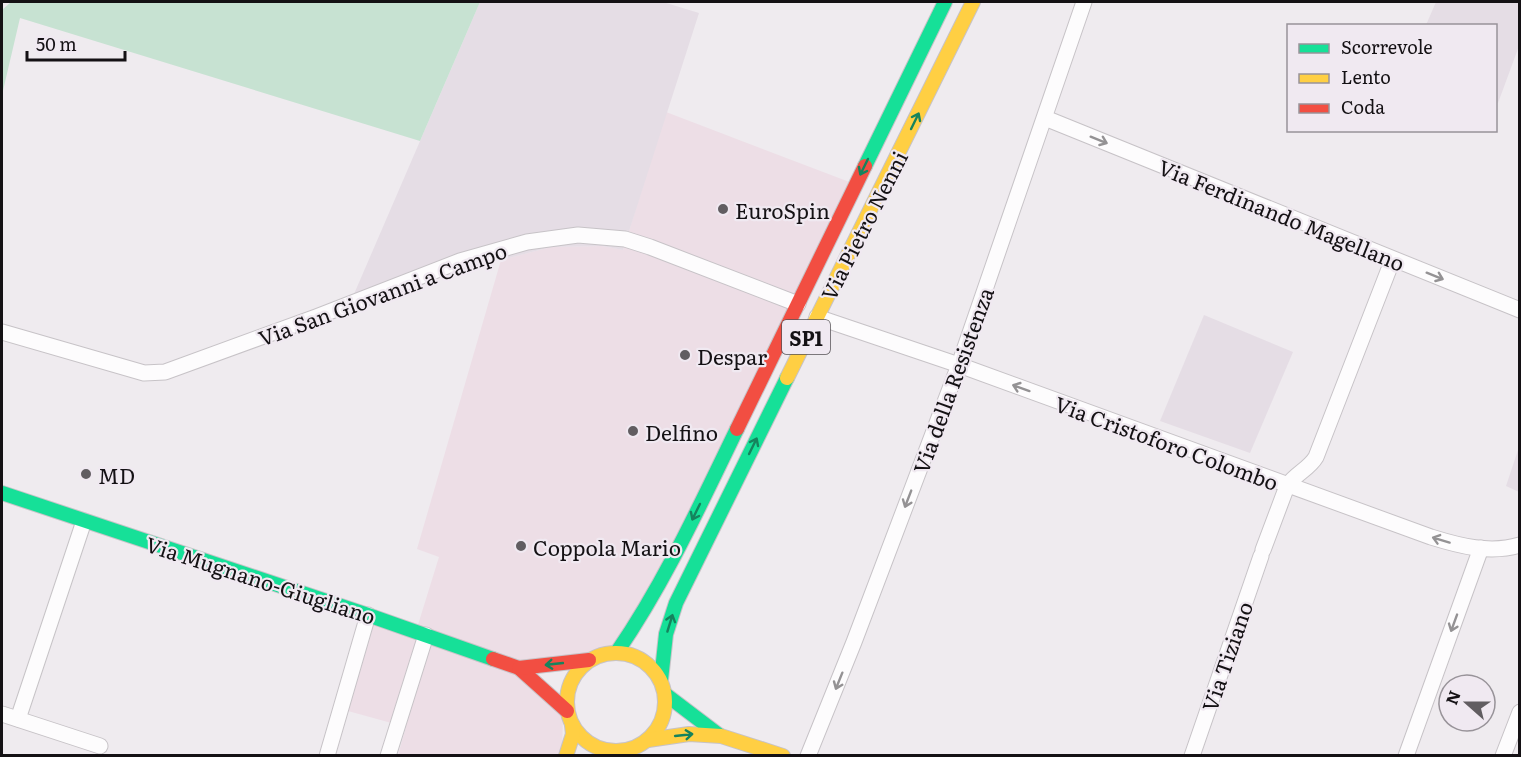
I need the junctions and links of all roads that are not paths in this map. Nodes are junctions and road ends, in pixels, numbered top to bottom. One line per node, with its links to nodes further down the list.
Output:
1 (945, 2): 6 (main road, Via Pietro Nenni / SP1, one-way to 6)
2 (973, 2): 8 (main road, Via Pietro Nenni / SP1, one-way to 2)
3 (1084, 2): 4 (street, Via della Resistenza)
4 (1045, 118): 7 (street, Via Ferdinando Magellano, one-way to 7); 10 (street, Via della Resistenza)
5 (1389, 269): 11 (street)
6 (798, 304): 9 (street, Via San Giovanni a Campo); 18 (main road, Via Pietro Nenni / SP1, one-way to 18)
7 (1520, 310)
8 (817, 317): 10 (street, Via Cristoforo Colombo); 21 (main road, Via Pietro Nenni / SP1, one-way to 8)
9 (2, 332)
10 (959, 365): 11 (street, Via Cristoforo Colombo, one-way to 10); 35 (street, Via della Resistenza, one-way to 35)
11 (1287, 486): 15 (street, Via Cristoforo Colombo, one-way to 11); 36 (street, Via Tiziano)
12 (2, 493): 13 (main road, Via Mugnano-Giugliano)
13 (84, 521): 16 (main road, Via Mugnano-Giugliano); 25 (street)
14 (1520, 545): 15 (street, Via Cristoforo Colombo)
15 (1481, 548): 37 (street, one-way to 37)
16 (368, 615): 17 (main road, Via Mugnano-Giugliano); 31 (street)
17 (426, 635): 20 (main road, Via Mugnano-Giugliano); 32 (street)
18 (617, 652): 19 (main road); 21 (main road)
19 (589, 660): 20 (main road, Via Mugnano-Giugliano, one-way to 20); 22 (main road)
20 (519, 668): 22 (main road, Via Mugnano-Giugliano)
21 (663, 687): 27 (main road); 28 (main road)
22 (567, 711): 26 (main road)
23 (1520, 712): 38 (street)
24 (2, 714): 25 (street)
25 (18, 719): 29 (street)
26 (572, 725): 30 (main road); 33 (main road)
27 (721, 736): 28 (main road, one-way to 27); 34 (main road)
28 (648, 740): 30 (main road)
29 (100, 746)
30 (616, 754)
31 (327, 756)
32 (388, 756)
33 (566, 756)
34 (783, 756)
35 (808, 756)
36 (1192, 756)
37 (1406, 756)
38 (1503, 756)

